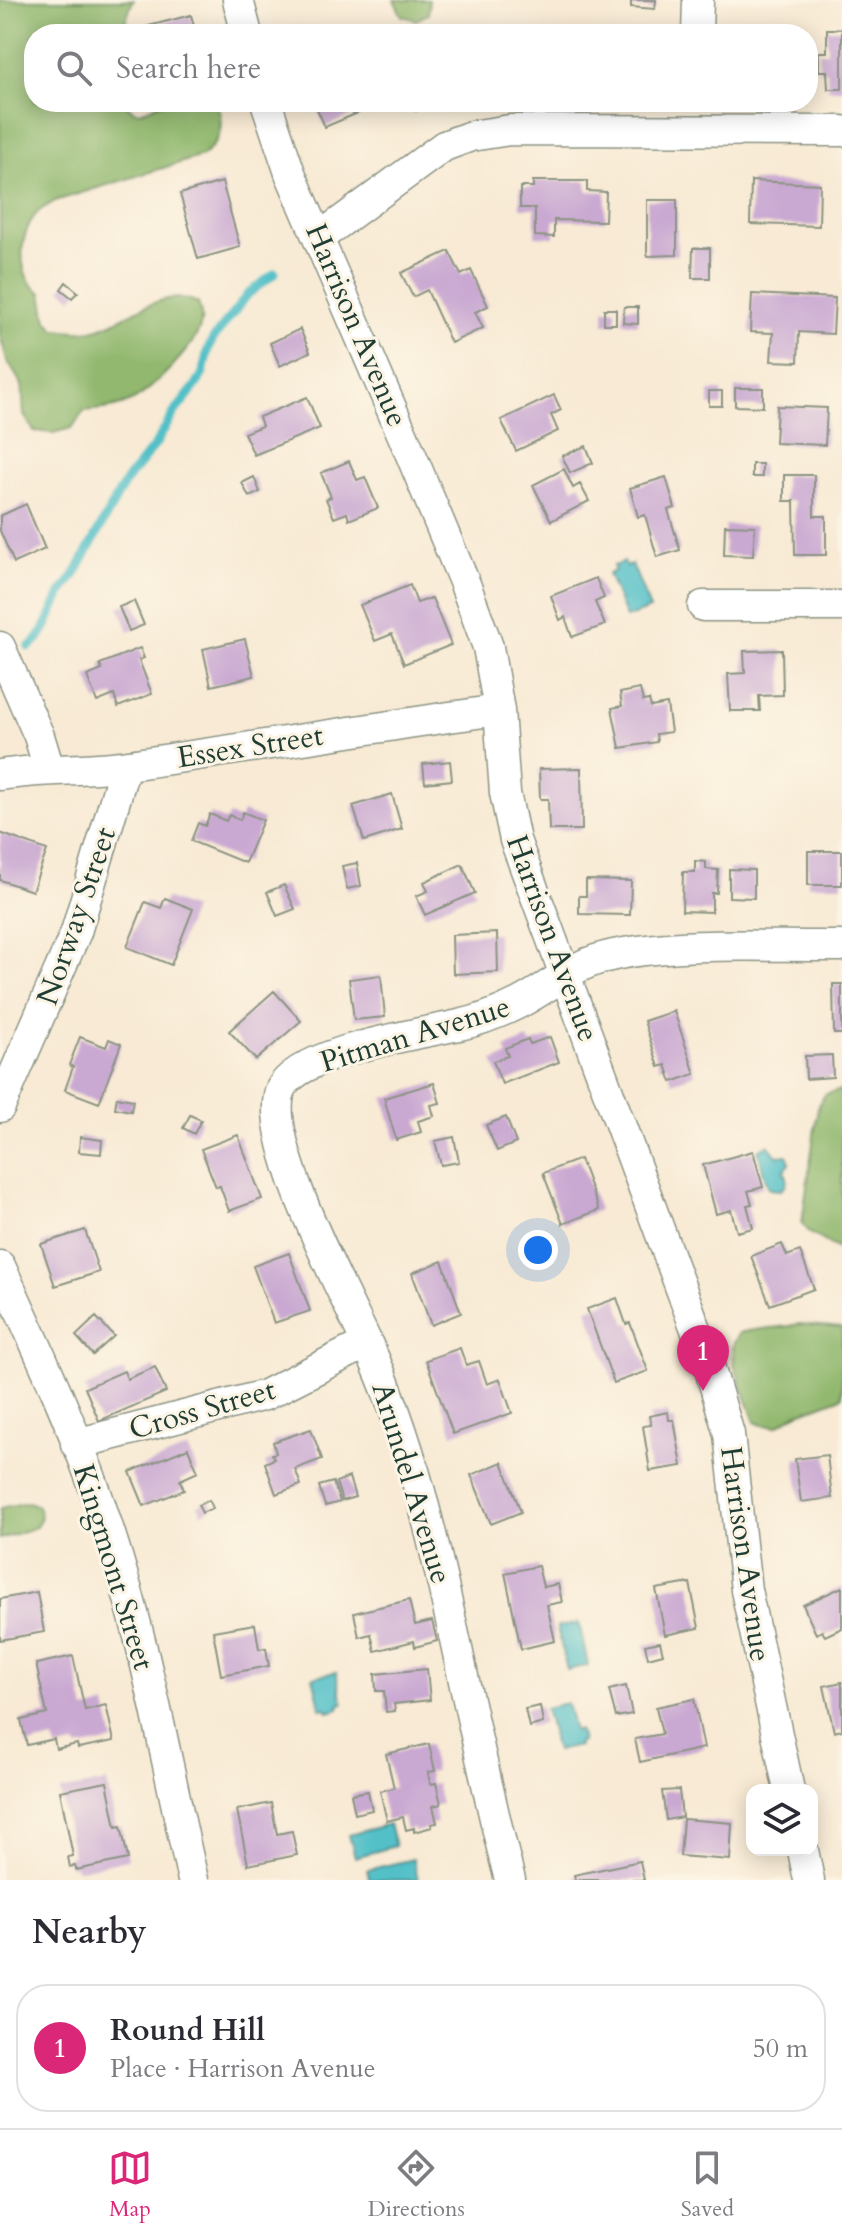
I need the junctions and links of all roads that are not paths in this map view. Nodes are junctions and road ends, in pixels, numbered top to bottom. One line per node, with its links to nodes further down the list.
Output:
1 (238, 0): 3 (street)
2 (698, 0): 4 (street)
3 (244, 24)
4 (697, 24)
5 (269, 112): 8 (street, Harrison Avenue)
6 (694, 116): 7 (street); 8 (street)
7 (842, 131)
8 (320, 237): 12 (street, Harrison Avenue)
9 (703, 606): 10 (street)
10 (842, 606)
11 (0, 647): 14 (street)
12 (499, 710): 13 (street, Essex Street); 17 (street, Harrison Avenue)
13 (125, 766): 14 (street, Essex Street); 19 (street, Norway Street)
14 (49, 769): 15 (street, Essex Street)
15 (0, 775)
16 (842, 946): 17 (street, Pitman Avenue)
17 (566, 972): 18 (street, Pitman Avenue); 23 (street, Harrison Avenue)
18 (279, 1098): 21 (street, Arundel Avenue)
19 (0, 1107)
20 (0, 1266): 22 (street, Kingmont Street)
21 (367, 1343): 22 (street, Cross Street); 26 (street, Arundel Avenue)
22 (76, 1444): 25 (street, Kingmont Street)
23 (788, 1784)
24 (804, 1856): 27 (street)
25 (193, 1880)
26 (510, 1880)
27 (809, 1880)

